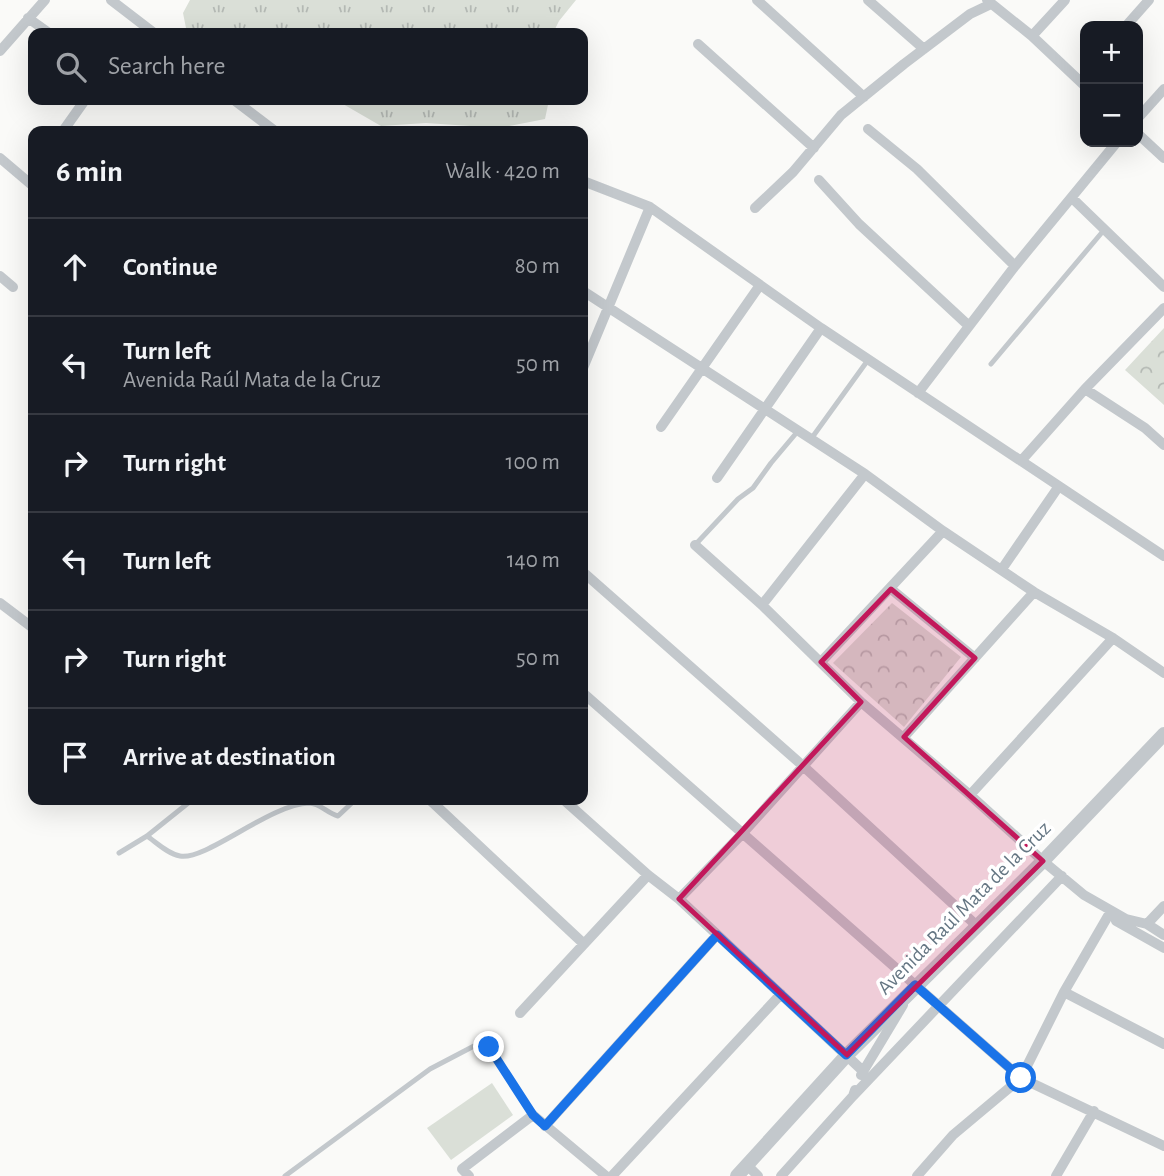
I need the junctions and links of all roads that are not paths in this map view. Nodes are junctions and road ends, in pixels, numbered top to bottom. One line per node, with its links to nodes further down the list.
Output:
1 (45, 0): 8 (street)
2 (111, 0): 11 (street)
3 (757, 0): 21 (street)
4 (868, 0): 15 (street)
5 (1065, 0): 12 (street)
6 (1149, 0): 9 (street)
7 (989, 2): 12 (street); 15 (street)
8 (28, 18): 10 (street); 13 (street)
9 (1130, 21)
10 (42, 28)
11 (147, 28)
12 (1032, 36): 18 (street)
13 (4, 37): 16 (street)
14 (698, 44): 30 (street)
15 (924, 50): 21 (street)
16 (0, 51)
17 (1080, 74): 18 (street)
18 (1076, 78): 19 (street)
19 (1083, 84)
20 (1164, 89): 24 (street)
21 (863, 97): 30 (street)
22 (81, 105): 25 (street)
23 (241, 105): 26 (street)
24 (1143, 112)
25 (67, 126)
26 (268, 126)
27 (868, 129): 40 (street)
28 (1143, 139): 32 (street)
29 (1113, 147): 36 (street)
30 (814, 148): 38 (street)
31 (0, 158): 33 (street)
32 (1164, 158)
33 (28, 179)
34 (818, 180): 48 (street)
35 (588, 183): 37 (street)
36 (1072, 198): 39 (street); 40 (street)
37 (650, 207): 42 (street); 46 (street)
38 (755, 208)
39 (1104, 230): 44 (street); 52 (lane)
40 (1015, 266): 48 (street)
41 (0, 276): 43 (street)
42 (760, 285): 49 (street); 53 (street)
43 (13, 287)
44 (1164, 287)
45 (588, 294): 46 (street)
46 (609, 308): 50 (street); 53 (street)
47 (1164, 309): 54 (street)
48 (969, 326): 55 (street)
49 (821, 328): 51 (street); 56 (street)
50 (588, 356)
51 (868, 360): 55 (street); 59 (lane)
52 (991, 364)
53 (702, 368): 56 (street); 57 (street)
54 (1085, 389): 60 (street); 61 (street)
55 (918, 393): 61 (street)
56 (766, 410): 58 (street); 63 (street)
57 (661, 427)
58 (798, 431): 59 (street); 66 (lane)
59 (811, 439): 62 (street)
60 (1164, 445)
61 (1021, 461): 64 (street)
62 (865, 474): 65 (street); 73 (street)
63 (717, 478)
64 (1059, 486): 67 (street); 68 (street)
65 (943, 531): 68 (street); 70 (street)
66 (695, 545): 73 (street)
67 (1164, 556)
68 (1002, 569): 71 (street)
69 (588, 576): 83 (street)
70 (891, 589): 76 (street); 77 (street)
71 (1034, 592): 75 (street); 76 (street)
72 (0, 603): 74 (street)
73 (762, 605): 77 (street)
74 (28, 624)
75 (1113, 638): 78 (street); 84 (street)
76 (975, 657): 82 (street)
77 (821, 662): 80 (street)
78 (1164, 673)
79 (588, 697): 91 (street)
80 (861, 702): 82 (street); 83 (street)
81 (1164, 734): 94 (street, Avenida Raúl Mata de la Cruz)
82 (904, 737): 84 (street)
83 (802, 765): 91 (street); 102 (street)
84 (970, 795): 94 (street)
85 (186, 805): 92 (lane)
86 (302, 805): 92 (lane)
87 (316, 805): 88 (lane)
88 (350, 805)
89 (435, 805): 105 (street)
90 (570, 805): 95 (street)
91 (742, 834): 98 (street); 107 (street)
92 (147, 836): 93 (lane)
93 (119, 853)
94 (1043, 861): 96 (street); 102 (street, Avenida Raúl Mata de la Cruz)
95 (648, 874): 98 (street); 105 (street)
96 (1062, 876): 97 (street); 110 (street)
97 (1084, 895): 100 (street); 101 (street)
98 (679, 899): 104 (street)
99 (1164, 906): 101 (street)
100 (1108, 916): 106 (street); 108 (street)
101 (1147, 924): 103 (street)
102 (976, 925): 107 (street, Avenida Raúl Mata de la Cruz)
103 (1164, 934)
104 (717, 935): 109 (street); 119 (street)
105 (583, 944): 111 (street)
106 (1164, 947)
107 (915, 985): 110 (street); 113 (street, Avenida Raúl Mata de la Cruz); 114 (street)
108 (1064, 992): 112 (street); 115 (street)
109 (781, 994): 113 (street); 125 (street)
110 (939, 1006): 115 (street); 116 (street)
111 (520, 1013)
112 (1164, 1044)
113 (846, 1055): 114 (street); 121 (street, Avenida Raúl Mata de la Cruz)
114 (863, 1071): 116 (street)
115 (1021, 1078): 117 (street); 127 (street)
116 (853, 1096): 126 (street)
117 (1094, 1111): 120 (street); 128 (street)
118 (533, 1115): 119 (street); 122 (lane); 123 (street)
119 (545, 1126): 124 (street)
120 (1164, 1146)
121 (747, 1172)
122 (285, 1176)
123 (469, 1176)
124 (606, 1176)
125 (612, 1176)
126 (781, 1176)
127 (917, 1176)
128 (1056, 1176)

